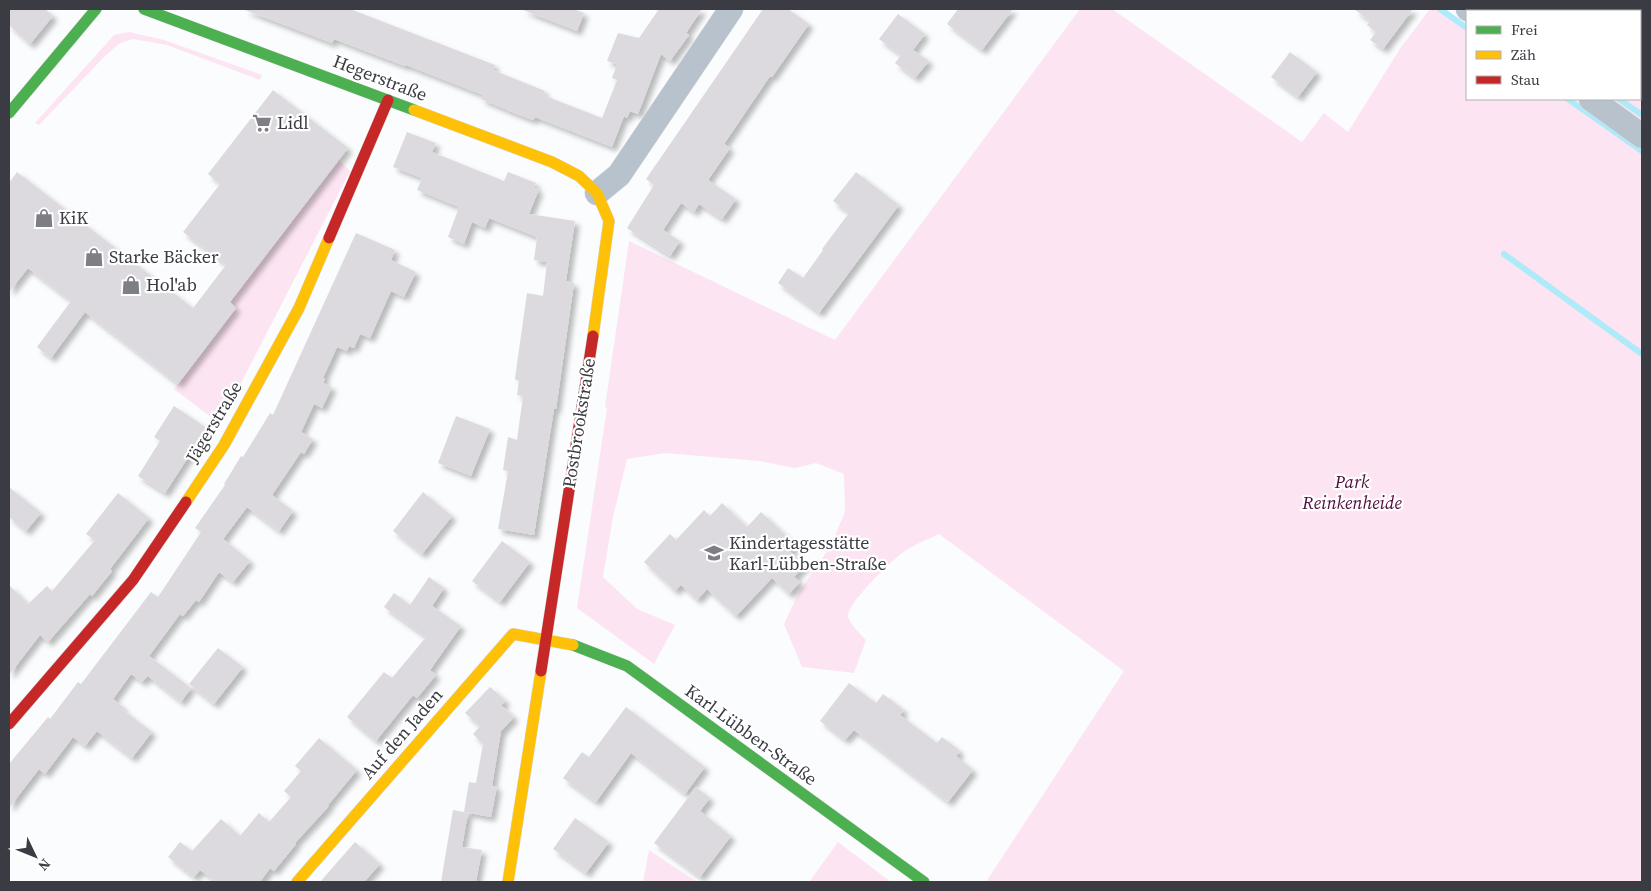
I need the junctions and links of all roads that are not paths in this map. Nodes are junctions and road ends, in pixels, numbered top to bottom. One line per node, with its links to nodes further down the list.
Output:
1 (96, 9): 6 (street)
2 (144, 9): 4 (street, Hegerstraße)
3 (731, 9): 8 (street)
4 (388, 100): 8 (street, Hegerstraße); 10 (street, Jägerstraße)
5 (1592, 100): 7 (street)
6 (9, 113)
7 (1642, 136)
8 (596, 193): 9 (street, Postbrookstraße)
9 (546, 639): 11 (street, Auf den Jaden); 12 (street, Postbrookstraße); 13 (street, Karl-Lübben-Straße)
10 (9, 724)
11 (297, 882)
12 (508, 882)
13 (924, 882)

